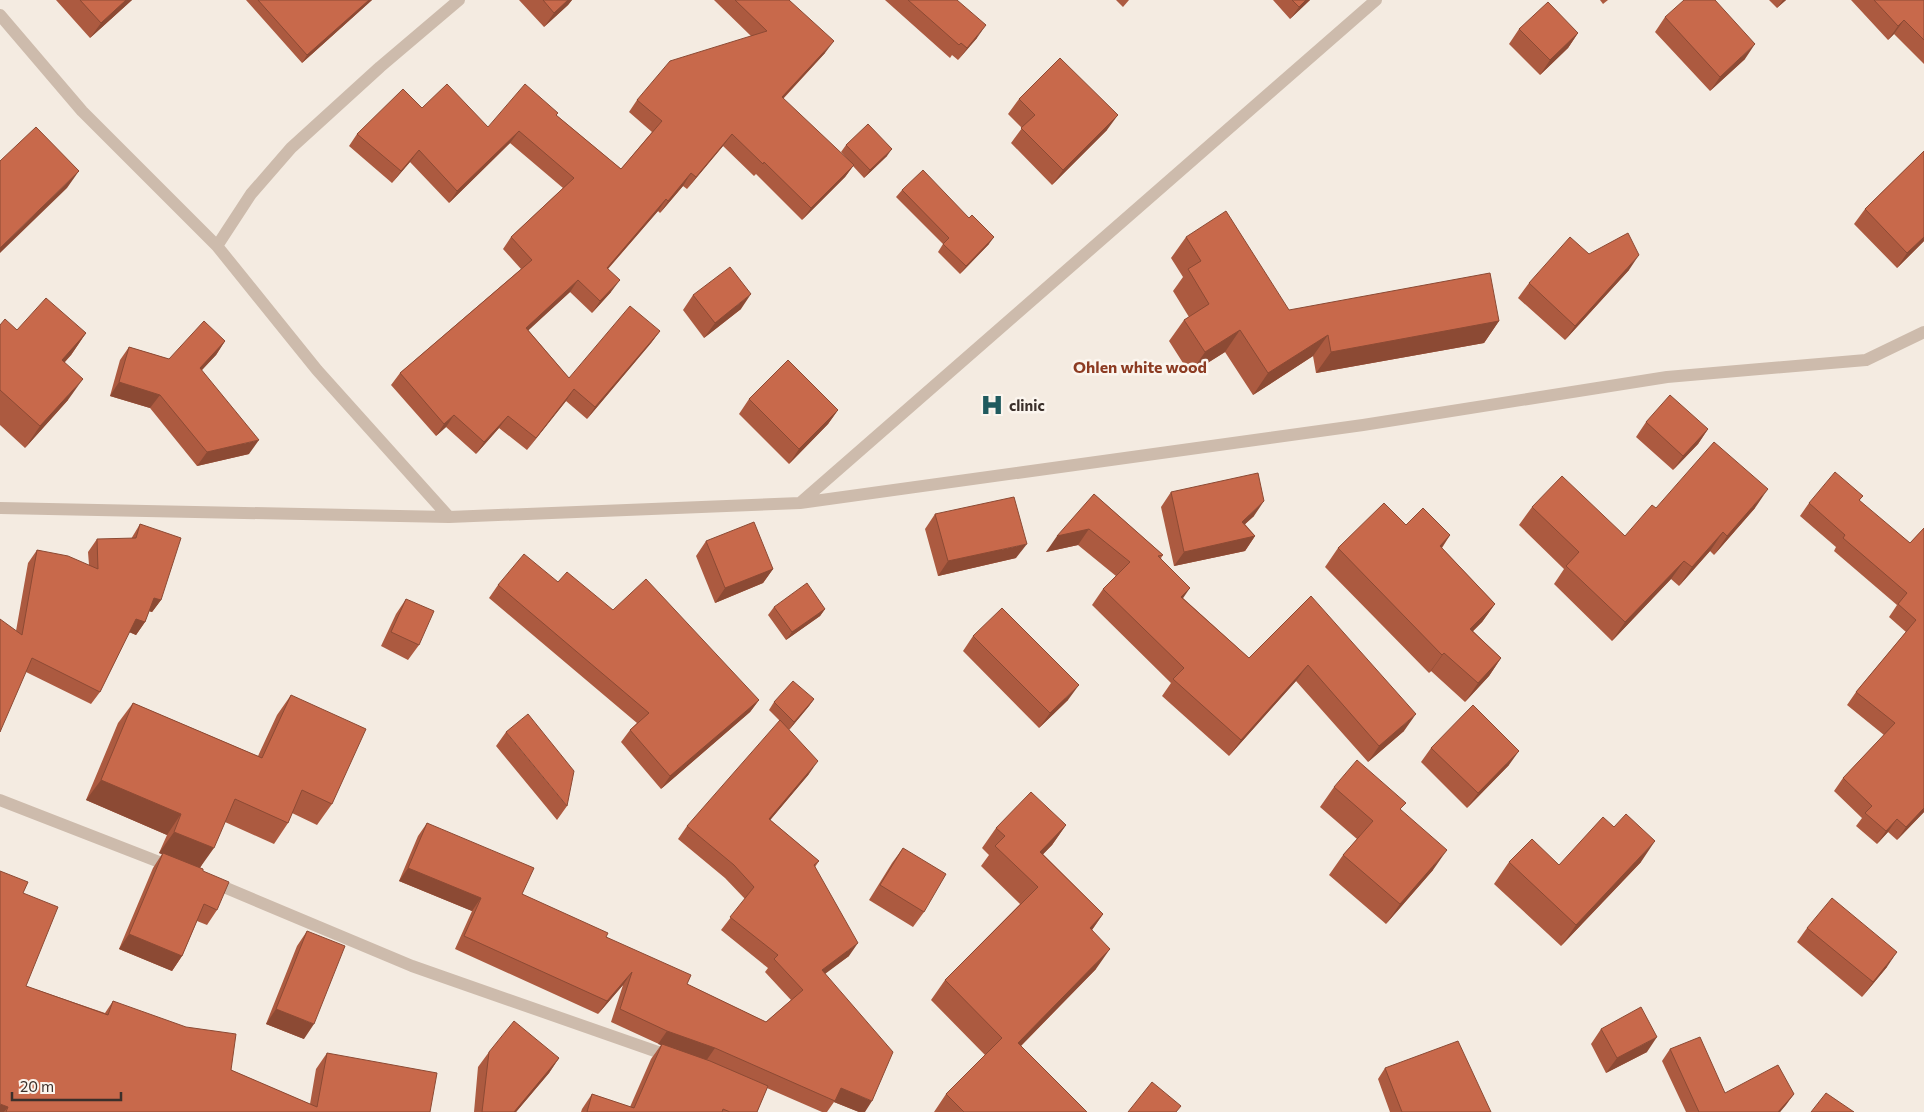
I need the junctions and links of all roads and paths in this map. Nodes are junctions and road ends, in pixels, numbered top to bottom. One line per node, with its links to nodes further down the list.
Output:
1 (459, 0): 4 (street)
2 (1376, 0): 6 (street)
3 (0, 15): 4 (street)
4 (217, 246): 8 (street)
5 (1924, 332): 6 (street)
6 (800, 503): 8 (street)
7 (0, 508): 8 (street)
8 (449, 517)
9 (0, 800): 10 (street)
10 (183, 871)
11 (201, 878): 12 (street)
12 (686, 1062)

